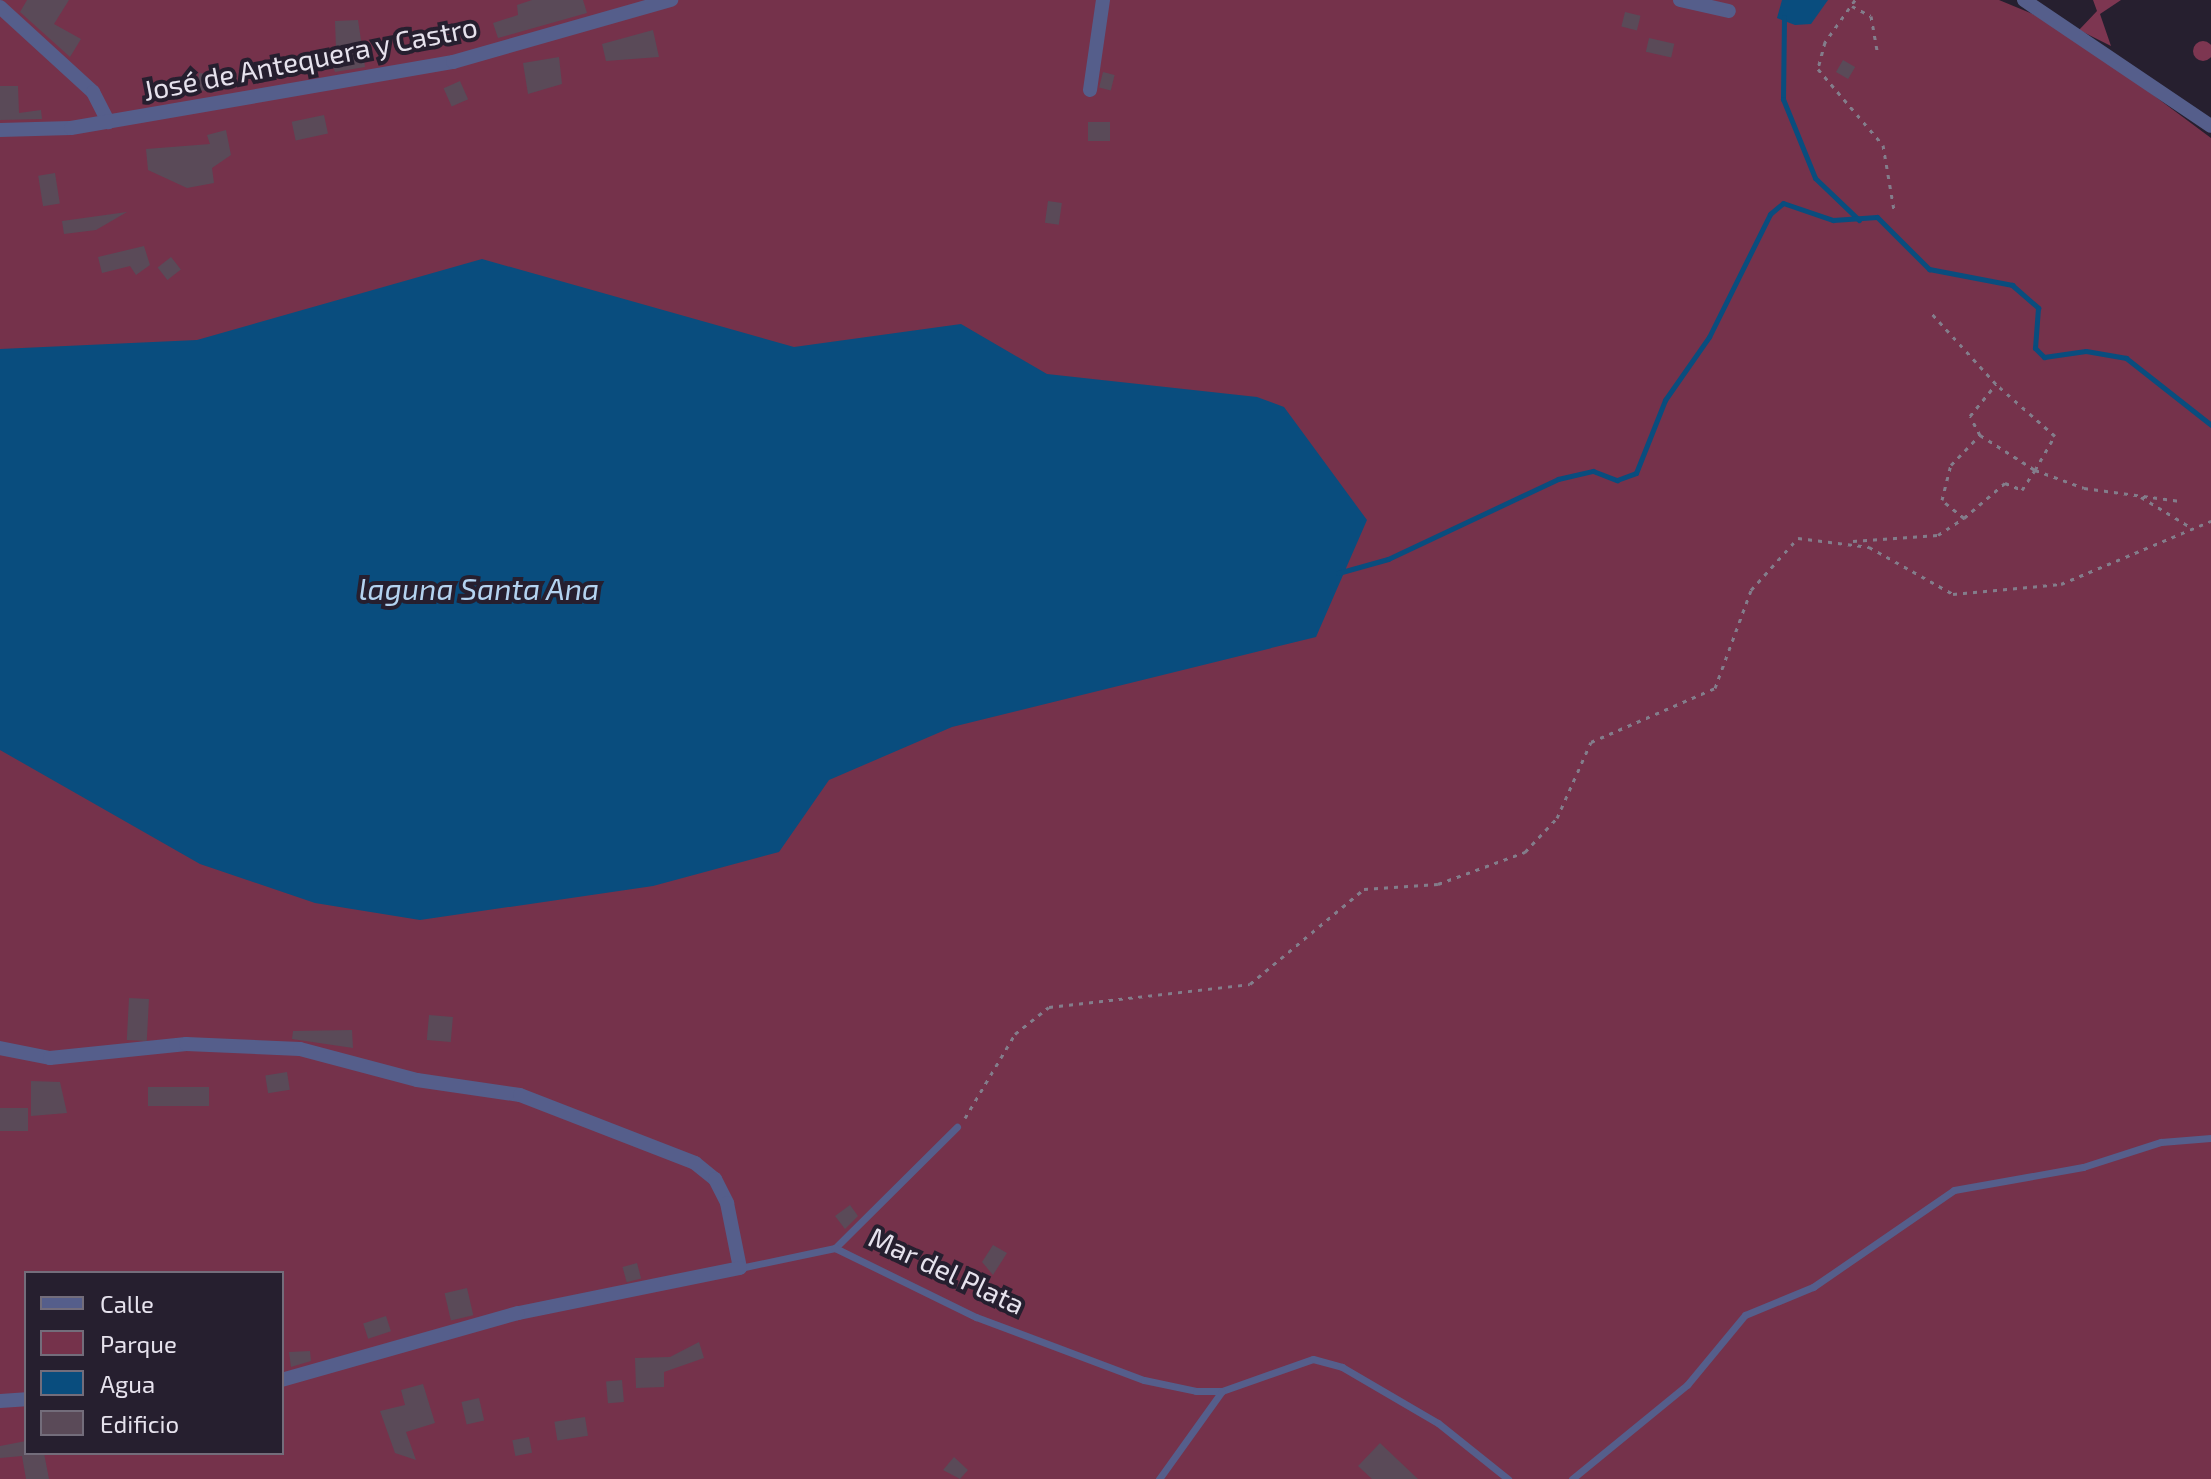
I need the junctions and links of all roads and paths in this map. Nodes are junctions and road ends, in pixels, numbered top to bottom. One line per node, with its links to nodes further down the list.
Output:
1 (671, 0): 11 (street, José de Antequera y Castro)
2 (1103, 0): 10 (street)
3 (1680, 0): 8 (street)
4 (1855, 0): 6 (path)
5 (2024, 0): 12 (street)
6 (1852, 6): 9 (path); 14 (path)
7 (0, 7): 11 (street)
8 (1729, 11)
9 (1877, 51)
10 (1090, 90)
11 (108, 122): 13 (street, José de Antequera y Castro)
12 (2211, 126)
13 (0, 130)
14 (1894, 210)
15 (1932, 314): 16 (path)
16 (1996, 384): 17 (path); 18 (path)
17 (1980, 435): 18 (path); 21 (path)
18 (2035, 470): 19 (path); 21 (path)
19 (2138, 495): 20 (path); 23 (path)
20 (2180, 501)
21 (1964, 518): 24 (path)
22 (2211, 521): 23 (path)
23 (2192, 528): 24 (path)
24 (1849, 541): 26 (path)
25 (0, 1048): 29 (street)
26 (957, 1127): 28 (lane)
27 (2211, 1138): 36 (lane)
28 (835, 1248): 29 (lane, Mar del Plata); 31 (lane, Mar del Plata)
29 (740, 1268): 30 (street, Mar del Plata)
30 (284, 1379)
31 (1222, 1391): 34 (lane); 35 (lane)
32 (24, 1399): 33 (street)
33 (0, 1401)
34 (1159, 1479)
35 (1508, 1479)
36 (1572, 1479)

